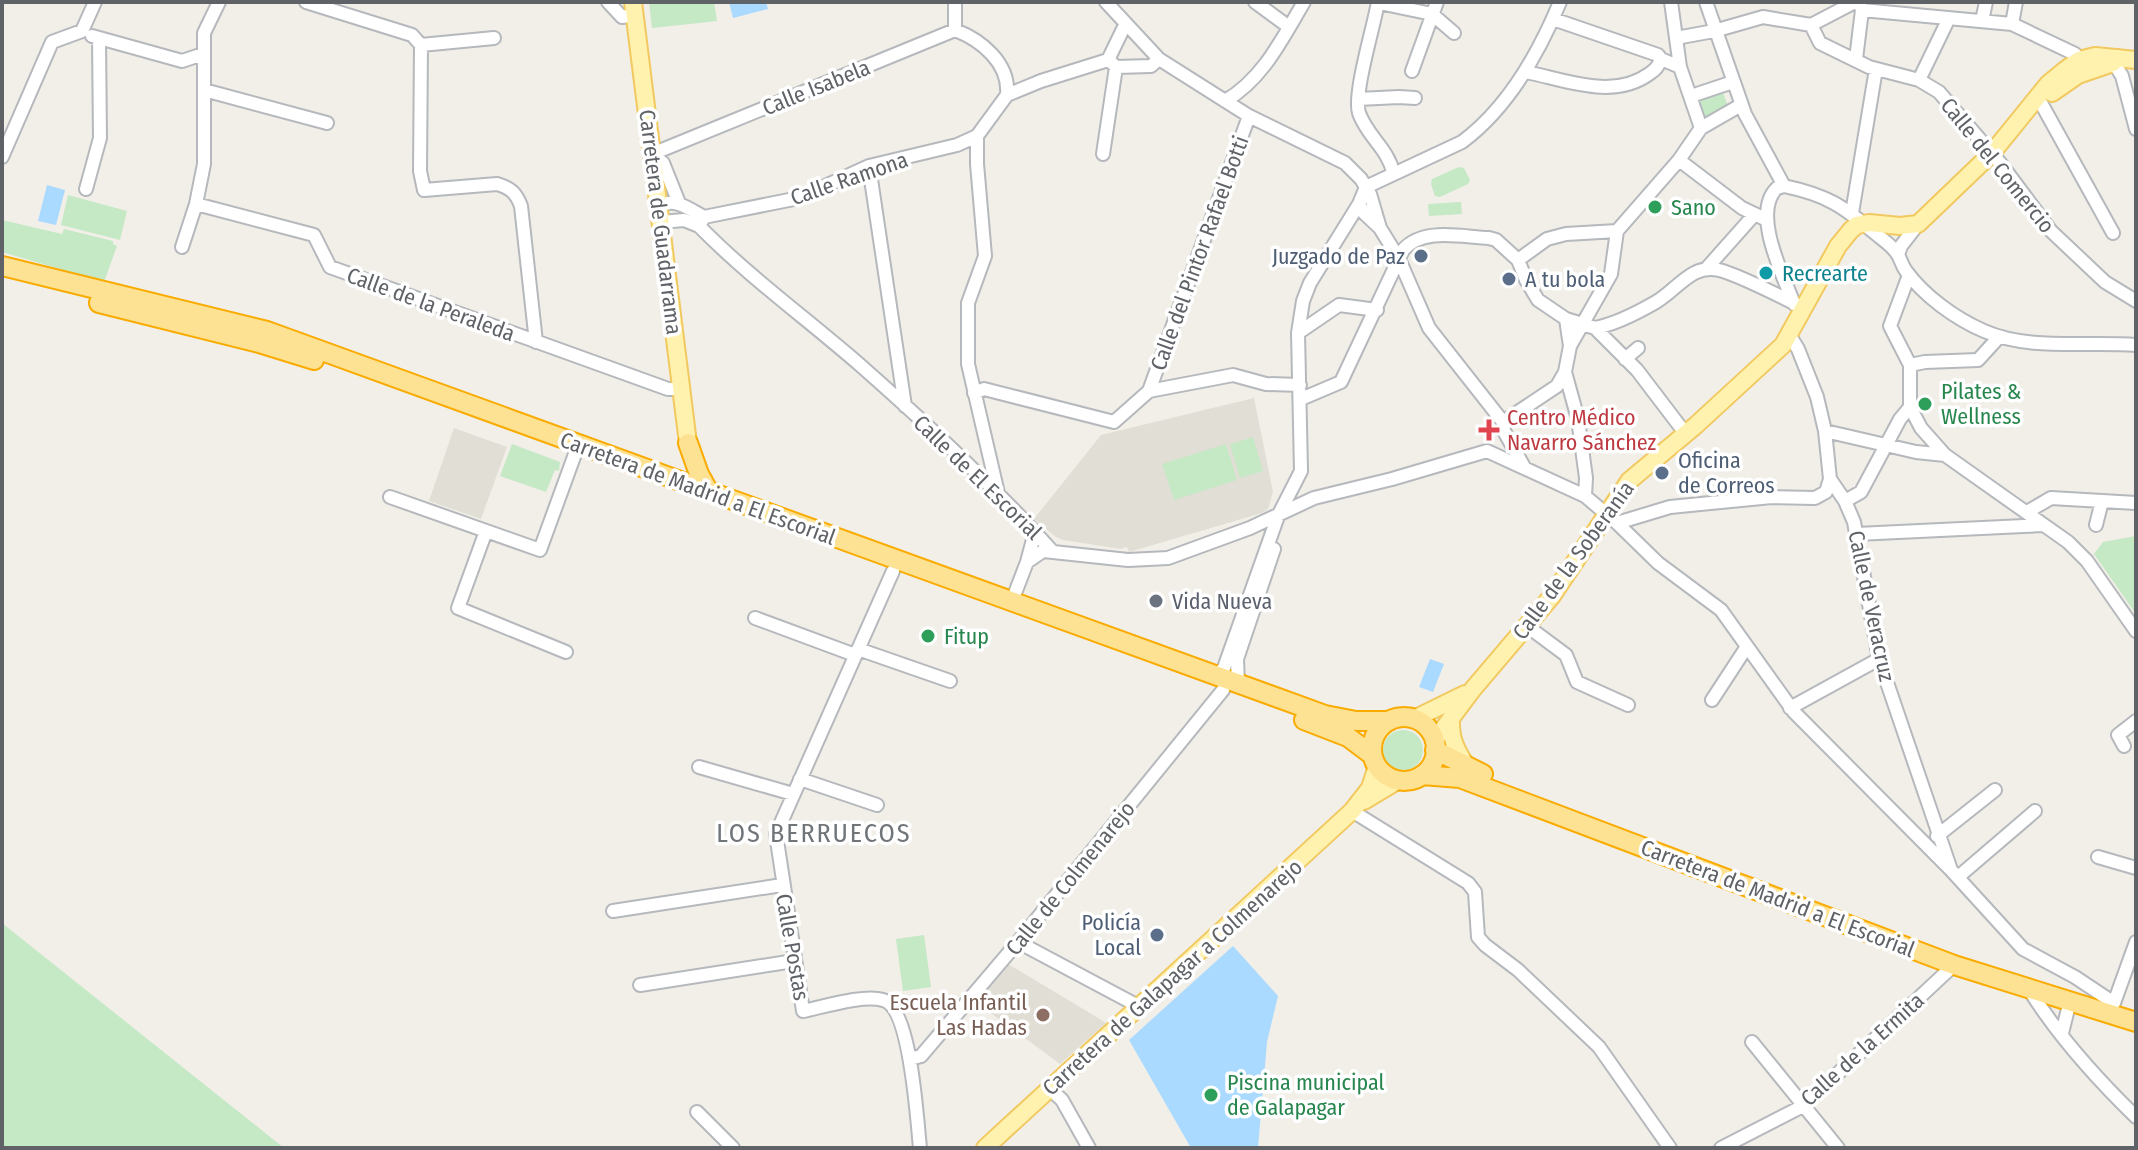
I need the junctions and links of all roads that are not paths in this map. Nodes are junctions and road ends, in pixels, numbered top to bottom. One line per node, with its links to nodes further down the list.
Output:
1 (95, 2): 27 (street)
2 (219, 2): 34 (street)
3 (306, 2): 33 (street)
4 (608, 2): 18 (street)
5 (955, 2): 26 (street)
6 (1255, 2): 25 (street)
7 (1304, 2): 25 (street, Calle del Pintor Rafael Botti)
8 (1378, 2): 17 (street); 53 (street)
9 (1560, 2): 20 (street)
10 (1671, 2): 31 (street)
11 (1706, 2): 28 (street)
12 (1938, 2): 19 (street)
13 (1986, 2): 21 (street)
14 (2016, 2): 22 (street)
15 (1114, 5): 23 (street)
16 (1859, 5): 19 (street); 24 (street); 37 (street)
17 (1434, 8): 29 (street); 44 (street)
18 (634, 9): 63 (main road, Carretera de Guadarrama)
19 (1949, 18): 21 (street); 46 (street)
20 (1553, 19): 36 (street); 45 (street)
21 (1982, 21): 22 (street)
22 (2012, 24): 39 (street)
23 (1125, 25): 35 (street); 41 (street)
24 (1811, 25): 28 (street); 37 (street, Calle del Comercio)
25 (1289, 27): 54 (street, Calle del Pintor Rafael Botti)
26 (955, 30): 50 (street); 63 (street, Calle Isabela)
27 (82, 31): 32 (street); 65 (street)
28 (1714, 31): 31 (street); 47 (street)
29 (1454, 33)
30 (494, 38): 33 (street)
31 (1676, 38): 42 (street)
32 (99, 40): 34 (street); 71 (street)
33 (421, 45): 102 (street)
34 (203, 54): 48 (street)
35 (1159, 59): 41 (street); 54 (street)
36 (1661, 59): 42 (street); 45 (street)
37 (1856, 59): 43 (street, Calle del Comercio)
38 (2115, 59): 39 (main road); 40 (main road); 52 (main road); 59 (street)
39 (2079, 60): 52 (street); 58 (main road)
40 (2136, 61)
41 (1112, 64): 50 (street); 64 (street)
42 (1680, 67): 49 (street)
43 (1876, 69): 46 (street, Calle del Comercio); 77 (street)
44 (1412, 71)
45 (1526, 72): 68 (street)
46 (1919, 80): 62 (street, Calle del Comercio)
47 (1733, 82): 49 (street); 55 (street)
48 (204, 90): 57 (street); 73 (street)
49 (1689, 91): 60 (street)
50 (1007, 95): 61 (street)
51 (1415, 98): 53 (street)
52 (2048, 98): 58 (main road); 82 (street)
53 (1358, 99): 68 (street)
54 (1225, 101): 56 (street)
55 (1741, 105): 60 (street); 69 (street)
56 (1249, 116): 70 (street); 111 (street, Calle del Pintor Rafael Botti)
57 (327, 123)
58 (2018, 123): 62 (main road)
59 (2136, 129)
60 (1698, 131): 66 (street)
61 (977, 136): 67 (street, Calle Ramona); 112 (street)
62 (1992, 153): 79 (main road); 94 (street, Calle del Comercio)
63 (652, 154): 72 (street); 75 (main road, Carretera de Guadarrama)
64 (1103, 154)
65 (2, 157)
66 (1679, 160): 76 (street); 80 (street)
67 (869, 166): 78 (street, Calle Ramona); 114 (street)
68 (1393, 172): 70 (street)
69 (1784, 186): 76 (street); 77 (street)
70 (1366, 187): 74 (street, Calle de Colmenarejo); 81 (street)
71 (86, 189)
72 (679, 203): 75 (street); 78 (street)
73 (196, 204): 84 (street); 102 (street, Calle de la Peraleda)
74 (1359, 204): 81 (street); 99 (street, Calle de Colmenarejo)
75 (660, 214): 78 (street); 110 (main road, Carretera de Guadarrama)
76 (1760, 218): 90 (street); 95 (street)
77 (1858, 218): 79 (main road); 85 (street); 95 (main road, Calle de la Soberanía)
78 (702, 221): 114 (street, Calle de El Escorial)
79 (1918, 224): 85 (street)
80 (1617, 231): 88 (street); 98 (street)
81 (1383, 233): 83 (street); 86 (street)
82 (2113, 233)
83 (1421, 236): 86 (street); 88 (street)
84 (182, 247)
85 (1898, 255): 91 (street)
86 (1399, 259): 96 (street); 116 (street)
87 (2, 260): 93 (highway)
88 (1518, 260): 97 (street)
89 (2, 266): 93 (highway, Carretera de Madrid a El Escorial)
90 (1706, 269): 95 (street); 98 (street)
91 (1909, 275): 101 (street); 107 (street)
92 (2, 278): 122 (highway, Carretera de Madrid a El Escorial)
93 (53, 279): 126 (highway, Carretera de Madrid a El Escorial)
94 (2136, 301)
95 (1799, 306): 100 (main road, Calle de la Soberanía)
96 (1377, 310): 99 (street); 113 (street)
97 (1566, 319): 98 (street); 104 (street)
98 (1589, 327): 104 (street); 106 (street)
99 (1298, 333): 109 (street, Calle de Colmenarejo)
100 (1790, 336): 117 (street, Calle de Veracruz); 118 (main road, Calle de la Soberanía)
101 (1999, 337): 103 (street); 107 (street)
102 (536, 342): 110 (street, Calle de la Peraleda)
103 (2136, 345)
104 (1570, 346): 108 (street)
105 (1638, 348): 106 (street)
106 (1625, 359): 118 (street)
107 (1910, 365): 115 (street)
108 (1565, 372): 116 (street); 130 (street)
109 (1300, 385): 111 (street); 113 (street, Calle de Colmenarejo)
110 (681, 389): 119 (main road, Carretera de Guadarrama)
111 (1149, 391): 112 (street, Calle del Pintor Rafael Botti)
112 (974, 393): 129 (street)
113 (1301, 399): 125 (street, Calle de Colmenarejo)
114 (905, 406): 129 (street, Calle de El Escorial)
115 (1910, 407): 120 (street); 123 (street)
116 (1503, 422): 124 (street)
117 (1825, 431): 120 (street); 127 (street, Calle de Veracruz)
118 (1685, 433): 139 (main road, Calle de la Soberanía)
119 (688, 443): 126 (highway); 128 (highway)
120 (1886, 444): 123 (street); 134 (street)
121 (1487, 451): 124 (street, Calle de Veracruz); 132 (street, Calle de El Escorial)
122 (575, 454): 142 (street); 147 (highway, Carretera de Madrid a El Escorial)
123 (1945, 455): 137 (street)
124 (1524, 467): 130 (street, Calle de Veracruz)
125 (1301, 471): 132 (street, Calle de Colmenarejo); 138 (street, Calle de Colmenarejo)
126 (665, 476): 128 (highway, Carretera de Madrid a El Escorial)
127 (1830, 479): 134 (street, Calle de Veracruz); 139 (street)
128 (709, 492): 148 (highway, Carretera de Madrid a El Escorial)
129 (998, 493): 143 (street, Calle de El Escorial)
130 (1585, 496): 139 (street, Calle de Veracruz)
131 (390, 497): 142 (street)
132 (1314, 498): 138 (street, Calle de El Escorial)
133 (2051, 498): 135 (street); 137 (street); 140 (street)
134 (1845, 501): 144 (street, Calle de Veracruz)
135 (2102, 501): 136 (street); 141 (street)
136 (2136, 503)
137 (2027, 512): 140 (street)
138 (1284, 514): 145 (street, Calle de El Escorial); 157 (street, Calle de Colmenarejo); 157 (street, Calle de Colmenarejo)
139 (1612, 518): 150 (main road, Calle de la Soberanía); 152 (street, Calle de Veracruz)
140 (2043, 525): 144 (street); 151 (street)
141 (2096, 525)
142 (486, 531): 153 (street)
143 (1035, 532): 145 (street, Calle de El Escorial); 146 (street)
144 (1857, 534): 155 (street, Calle de Veracruz)
145 (1053, 552): 146 (street)
146 (1027, 562): 148 (street)
147 (893, 571): 154 (street, Calle Postas); 157 (highway, Carretera de Madrid a El Escorial)
148 (1012, 601): 157 (highway, Carretera de Madrid a El Escorial)
149 (755, 618): 154 (street)
150 (1527, 626): 158 (main road, Calle de la Soberanía); 160 (street)
151 (2136, 631)
152 (1746, 648): 159 (street); 161 (street, Calle de Veracruz)
153 (566, 652)
154 (857, 652): 156 (street); 172 (street, Calle Postas)
155 (1879, 659): 161 (street); 179 (street, Calle de Veracruz)
156 (950, 681)
157 (1226, 683): 164 (highway, Carretera de Madrid a El Escorial); 168 (highway, Carretera de Madrid a El Escorial); 186 (street, Calle de Colmenarejo)
158 (1473, 689): 162 (main road, Calle de la Soberanía); 163 (main road, Calle de la Soberanía)
159 (1712, 700)
160 (1628, 705)
161 (1790, 708): 180 (street, Calle de Veracruz)
162 (1451, 718): 166 (main road, Calle de la Soberanía); 170 (main road)
163 (1414, 719): 164 (highway); 166 (highway)
164 (1389, 721): 168 (highway)
165 (2136, 721): 167 (street)
166 (1435, 745): 170 (highway, Carretera de Madrid a El Escorial); 171 (highway)
167 (2124, 746)
168 (1374, 760): 173 (highway); 177 (main road, Carretera de Galapagar a Colmenarejo)
169 (699, 767): 175 (street)
170 (1468, 768): 193 (highway, Carretera de Madrid a El Escorial)
171 (1422, 775): 173 (highway); 189 (highway, Carretera de Madrid a El Escorial)
172 (800, 779): 175 (street, Calle Postas); 176 (street)
173 (1399, 780): 177 (main road, Carretera de Galapagar a Colmenarejo)
174 (1995, 790): 179 (street)
175 (793, 794): 184 (street, Calle Postas)
176 (877, 805)
177 (1356, 807): 194 (main road, Carretera de Galapagar a Colmenarejo); 208 (street)
178 (2035, 811): 183 (street)
179 (1941, 834): 180 (street); 183 (street, Calle de Veracruz)
180 (1923, 842): 183 (street, Calle de Veracruz)
181 (2098, 857): 182 (street)
182 (2136, 868)
183 (1955, 874): 193 (street, Calle de Veracruz)
184 (782, 885): 185 (street); 188 (street, Calle Postas)
185 (613, 911)
186 (1018, 942): 194 (street); 199 (street, Calle de Colmenarejo)
187 (2136, 942): 193 (street)
188 (794, 961): 190 (street); 199 (street, Calle Postas)
189 (1954, 965): 191 (highway, Carretera de Madrid a El Escorial); 201 (street, Calle de la Ermita)
190 (640, 985)
191 (2027, 986): 192 (highway, Carretera de Madrid a El Escorial); 197 (street)
192 (2070, 1001): 196 (highway, Carretera de Madrid a El Escorial); 197 (street)
193 (2114, 1003): 195 (highway, Carretera de Madrid a El Escorial)
194 (1140, 1007): 200 (main road, Carretera de Galapagar a Colmenarejo)
195 (2136, 1011)
196 (2136, 1022)
197 (2062, 1033): 203 (street)
198 (1752, 1042): 201 (street)
199 (910, 1059): 206 (street, Calle Postas)
200 (1050, 1089): 204 (main road, Carretera de Galapagar a Colmenarejo); 207 (street)
201 (1803, 1106): 209 (street, Calle de la Ermita); 210 (street)
202 (697, 1112): 205 (street)
203 (2136, 1117)
204 (990, 1146)
205 (733, 1148)
206 (920, 1148)
207 (1089, 1148)
208 (1670, 1148)
209 (1721, 1148)
210 (1838, 1148)

